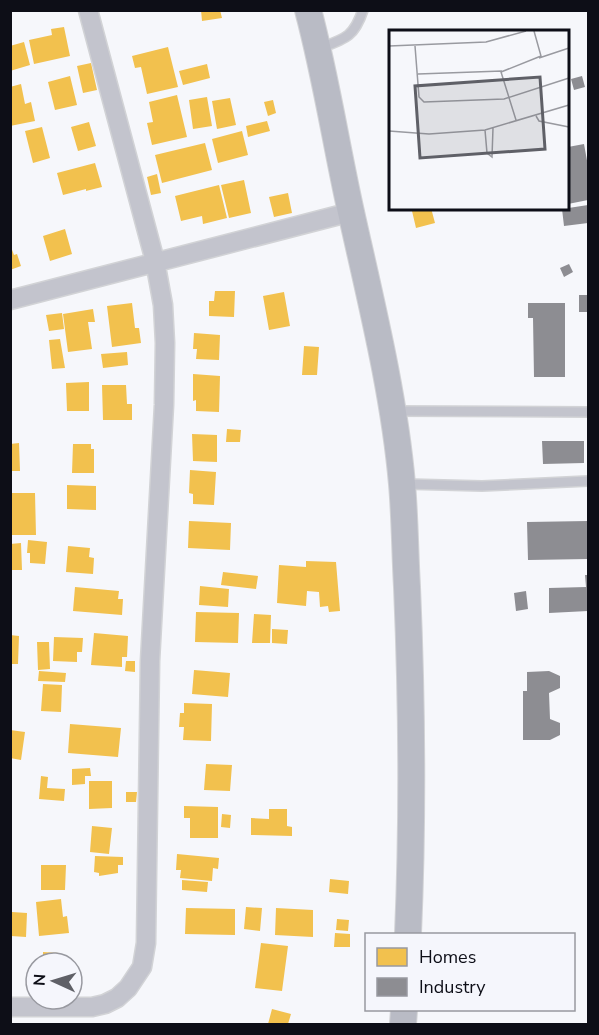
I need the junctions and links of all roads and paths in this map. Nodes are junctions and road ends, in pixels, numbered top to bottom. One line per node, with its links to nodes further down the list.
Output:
1 (87, 10): 6 (street)
2 (308, 10): 4 (main road)
3 (363, 10): 4 (lane)
4 (318, 49): 5 (main road)
5 (351, 212): 6 (street); 8 (main road)
6 (155, 261): 7 (street); 13 (street)
7 (10, 300)
8 (392, 411): 9 (lane); 11 (main road)
9 (588, 412)
10 (588, 481): 11 (lane)
11 (402, 484): 12 (main road)
12 (408, 933)
13 (10, 1007)

